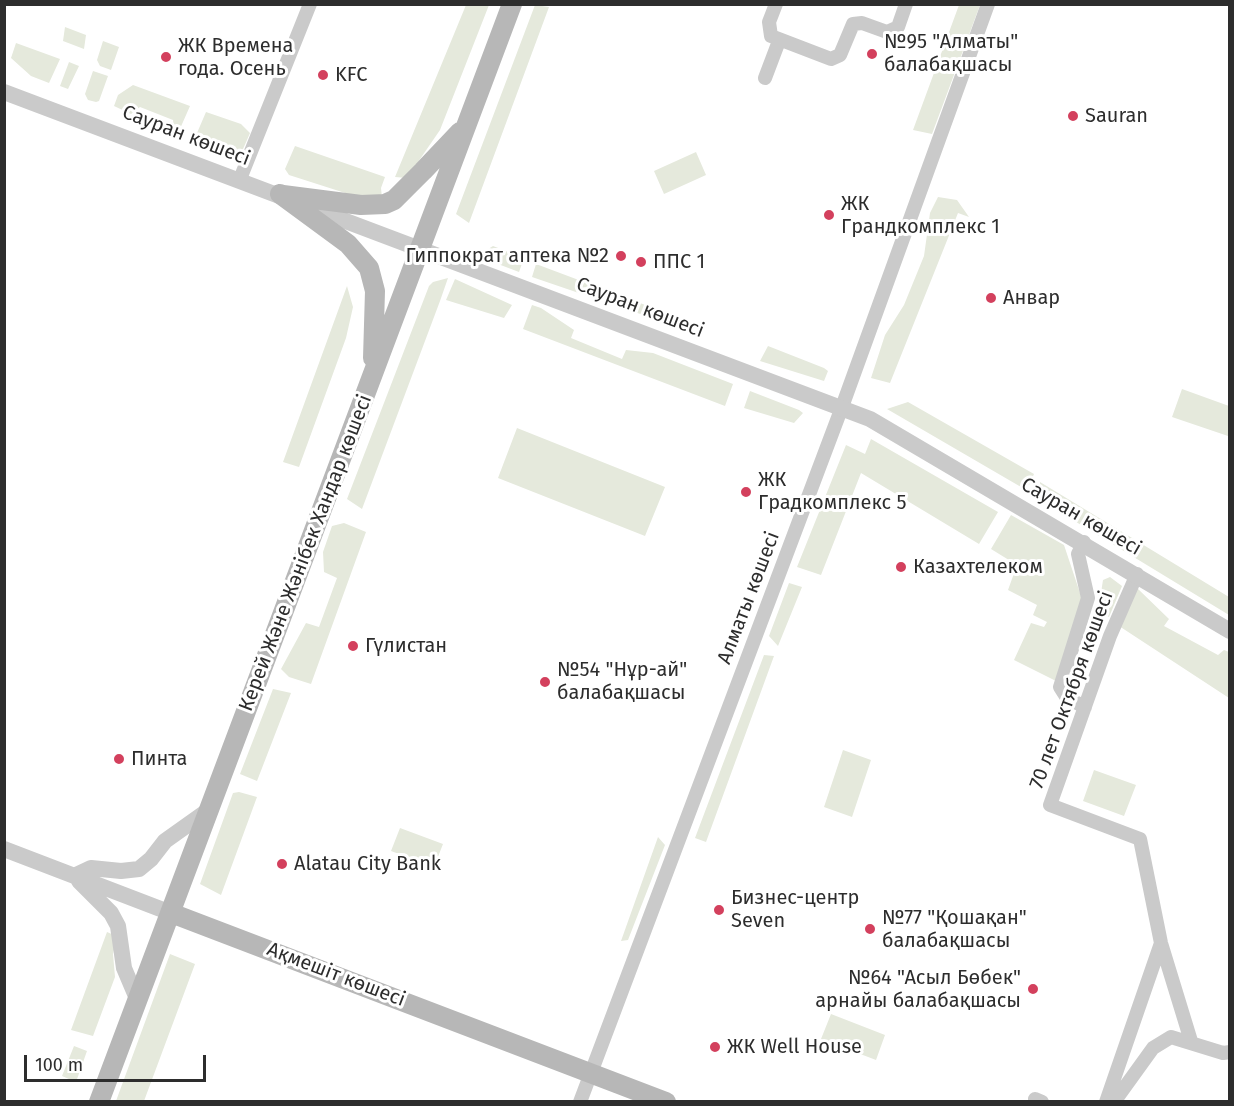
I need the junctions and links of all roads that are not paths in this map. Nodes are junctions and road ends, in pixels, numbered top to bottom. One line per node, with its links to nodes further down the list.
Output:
1 (310, 4): 10 (street)
2 (512, 4): 9 (main road, Керей Және Жәнібек Хандар көшесі)
3 (776, 4): 6 (street)
4 (906, 4): 6 (street)
5 (987, 4): 14 (street, Алматы көшесі)
6 (779, 41): 7 (street)
7 (765, 78)
8 (4, 92): 10 (street, Сауран көшесі)
9 (468, 124): 11 (main road); 12 (main road, Керей Және Жәнібек Хандар көшесі)
10 (240, 179): 11 (street, Сауран көшесі)
11 (280, 194): 12 (street, Сауран көшесі); 13 (main road)
12 (420, 247): 13 (main road, Керей Және Жәнібек Хандар көшесі); 14 (street, Сауран көшесі)
13 (372, 375): 19 (main road, Керей Және Жәнібек Хандар көшесі)
14 (842, 407): 15 (street, Сауран көшесі); 27 (street, Алматы көшесі)
15 (1084, 542): 16 (street, Сауран көшесі); 18 (street)
16 (1137, 574): 17 (street, Сауран көшесі); 18 (street, 70 лет Октября көшесі)
17 (1230, 631)
18 (1085, 707): 23 (street, 70 лет Октября көшесі)
19 (210, 810): 21 (street); 22 (main road, Керей Және Жәнібек Хандар көшесі)
20 (4, 849): 21 (street, Ақмешіт көшесі)
21 (74, 876): 22 (street, Ақмешіт көшесі); 24 (street)
22 (171, 913): 24 (main road, Керей Және Жәнібек Хандар көшесі); 27 (main road, Ақмешіт көшесі)
23 (1161, 943): 25 (street, 70 лет Октября көшесі); 31 (street)
24 (138, 1001): 28 (main road, Керей Және Жәнібек Хандар көшесі)
25 (1191, 1041): 26 (street); 32 (street)
26 (1230, 1052)
27 (591, 1072): 29 (street, Алматы көшесі); 30 (main road, Ақмешіт көшесі)
28 (99, 1101)
29 (580, 1101)
30 (666, 1101)
31 (1106, 1101)
32 (1114, 1101)

